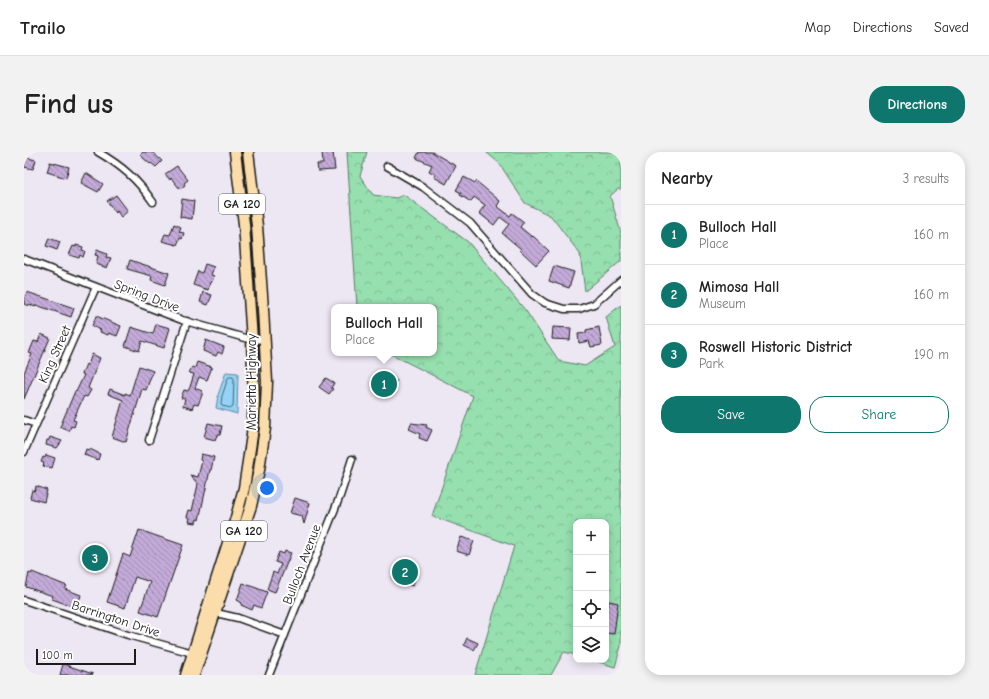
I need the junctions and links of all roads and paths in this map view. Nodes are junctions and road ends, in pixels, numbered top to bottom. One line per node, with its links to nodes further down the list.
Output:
1 (98, 152): 5 (street)
2 (235, 152): 11 (highway, Marietta Highway / GA 120)
3 (248, 152): 10 (highway, Marietta Highway / GA 120)
4 (387, 166): 7 (street)
5 (153, 202)
6 (24, 259): 8 (street, Spring Drive)
7 (621, 280)
8 (96, 287): 9 (street, Spring Drive); 13 (street, King Street)
9 (187, 321): 11 (street, Spring Drive); 14 (street)
10 (265, 339): 11 (street, Spring Drive); 18 (highway, Marietta Highway / GA 120)
11 (252, 340): 20 (highway, Marietta Highway / GA 120)
12 (24, 420): 13 (street)
13 (36, 424): 15 (street, King Street)
14 (149, 440)
15 (24, 452)
16 (352, 459): 19 (street, Bulloch Avenue)
17 (24, 600): 20 (street, Barrington Drive)
18 (216, 613): 19 (street); 20 (highway, Marietta Highway / GA 120)
19 (285, 635): 23 (street, Bulloch Avenue)
20 (197, 655): 21 (highway, Marietta Highway / GA 120); 22 (highway, Marietta Highway / GA 120)
21 (186, 675)
22 (194, 675)
23 (269, 675)

